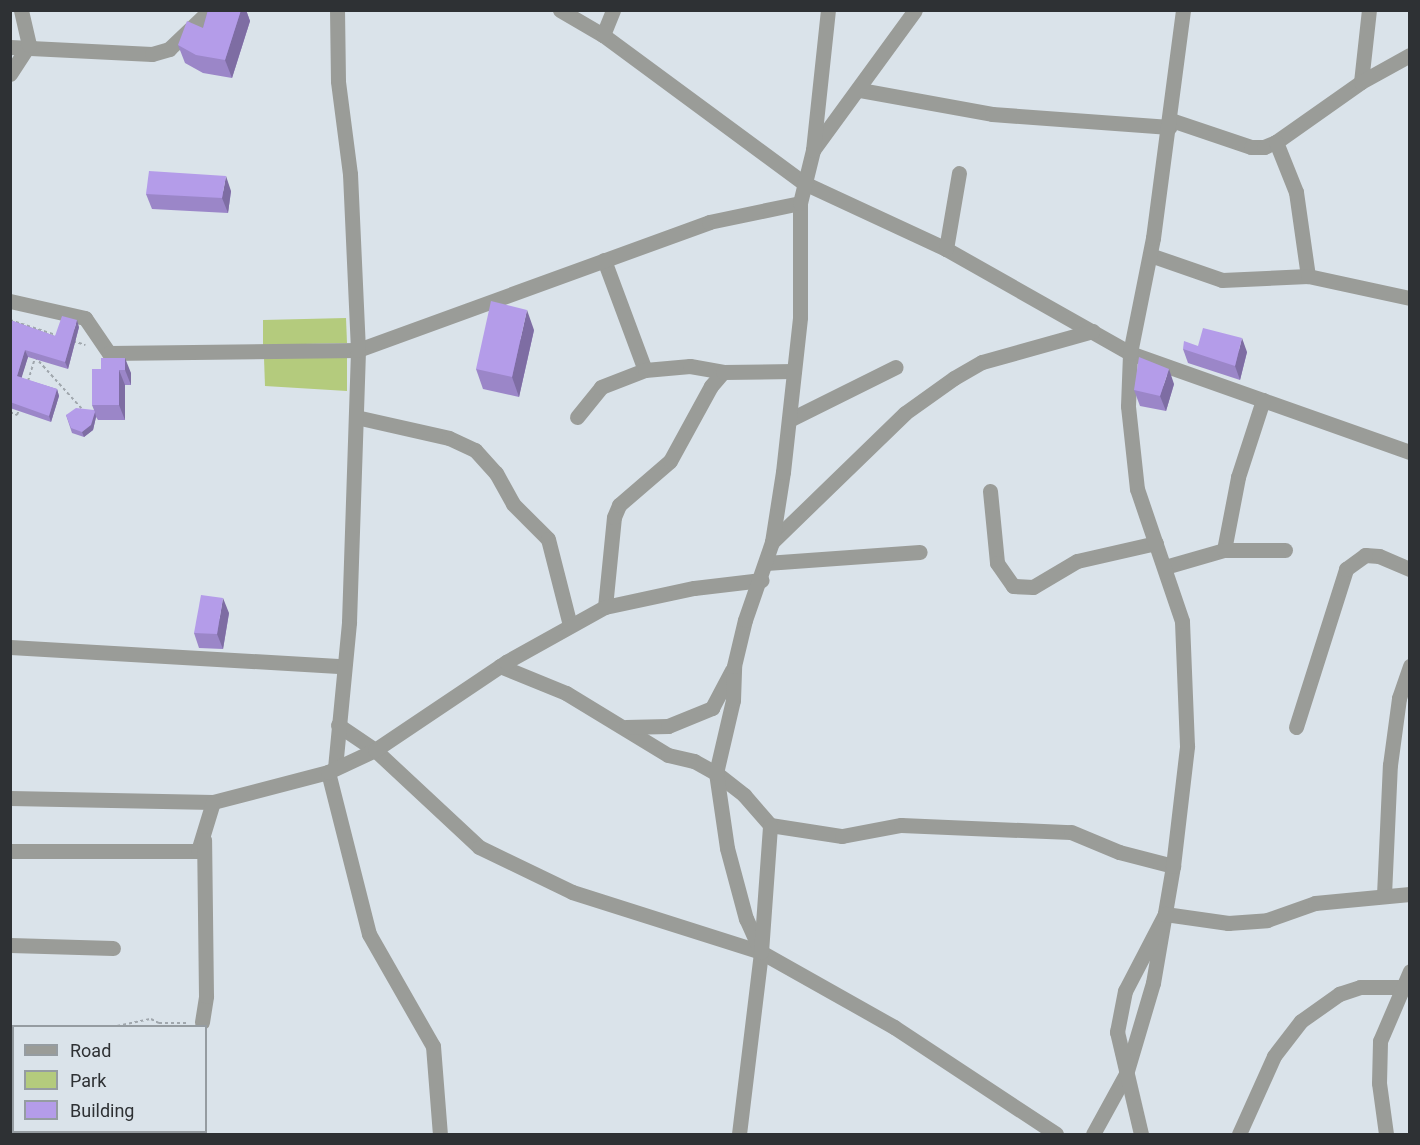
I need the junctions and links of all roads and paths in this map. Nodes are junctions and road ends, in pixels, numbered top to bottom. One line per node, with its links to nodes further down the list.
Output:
1 (21, 10): 11 (street)
2 (210, 10): 11 (street)
3 (337, 10): 35 (street)
4 (560, 10): 10 (street)
5 (613, 10): 10 (street)
6 (828, 10): 19 (street)
7 (915, 10): 16 (street)
8 (1183, 10): 17 (street)
9 (1369, 10): 15 (street)
10 (603, 35): 21 (street)
11 (29, 45): 12 (street); 14 (street)
12 (10, 47)
13 (1408, 59): 15 (street)
14 (10, 74)
15 (1361, 82): 18 (street)
16 (860, 90): 17 (street); 19 (street)
17 (1170, 124): 18 (street); 24 (street)
18 (1276, 142): 26 (street)
19 (813, 150): 21 (street)
20 (959, 173): 23 (street)
21 (804, 183): 22 (street); 23 (street)
22 (800, 202): 25 (street); 41 (street)
23 (946, 249): 31 (street)
24 (1150, 255): 26 (street); 36 (street)
25 (604, 260): 35 (street); 40 (street)
26 (1308, 276): 27 (street)
27 (1410, 298)
28 (10, 301): 35 (street)
29 (10, 320): 30 (path)
30 (44, 331): 32 (path); 33 (path)
31 (1093, 331): 36 (street); 53 (street)
32 (41, 340)
33 (87, 346)
34 (38, 349): 38 (path)
35 (358, 350): 48 (street)
36 (1130, 353): 44 (street); 54 (street)
37 (27, 355): 38 (path)
38 (35, 357): 43 (path); 47 (path)
39 (896, 367): 50 (street)
40 (645, 370): 42 (street); 49 (street)
41 (794, 371): 42 (street); 50 (street)
42 (723, 372): 62 (street)
43 (26, 387)
44 (1263, 400): 51 (street); 55 (street)
45 (20, 405): 46 (path)
46 (10, 412)
47 (86, 413)
48 (356, 417): 63 (street); 65 (street)
49 (577, 417)
50 (789, 420): 53 (street)
51 (1410, 452)
52 (990, 491): 54 (street)
53 (772, 542): 58 (street)
54 (1156, 543): 59 (street)
55 (1224, 550): 56 (street); 59 (street)
56 (1285, 550)
57 (920, 552): 58 (street)
58 (766, 563): 61 (street)
59 (1165, 567): 80 (street)
60 (1410, 569): 71 (street)
61 (762, 580): 62 (street); 67 (street)
62 (605, 607): 63 (street)
63 (570, 625): 66 (street)
64 (10, 646): 65 (street)
65 (342, 666): 69 (street)
66 (500, 666): 70 (street); 72 (street)
67 (734, 666): 70 (street); 74 (street)
68 (1410, 666): 82 (street)
69 (338, 725): 72 (street); 73 (street)
70 (626, 727): 74 (street)
71 (1296, 727)
72 (375, 750): 73 (street); 86 (street)
73 (332, 770): 76 (street); 92 (street)
74 (716, 773): 77 (street); 86 (street)
75 (10, 798): 76 (street)
76 (213, 802): 78 (street)
77 (770, 825): 80 (street); 86 (street)
78 (204, 840): 79 (street); 89 (street)
79 (10, 851)
80 (1173, 866): 83 (street)
81 (1410, 894): 82 (street)
82 (1384, 895): 83 (street)
83 (1165, 914): 91 (street); 91 (street)
84 (10, 945): 85 (street)
85 (113, 948)
86 (761, 952): 93 (street); 94 (street)
87 (1410, 971): 88 (street)
88 (1404, 987): 97 (street); 98 (street)
89 (202, 1022): 90 (path)
90 (122, 1025)
91 (1126, 1074): 95 (street); 96 (street)
92 (440, 1134)
93 (738, 1134)
94 (1056, 1134)
95 (1093, 1134)
96 (1142, 1134)
97 (1239, 1134)
98 (1386, 1134)

